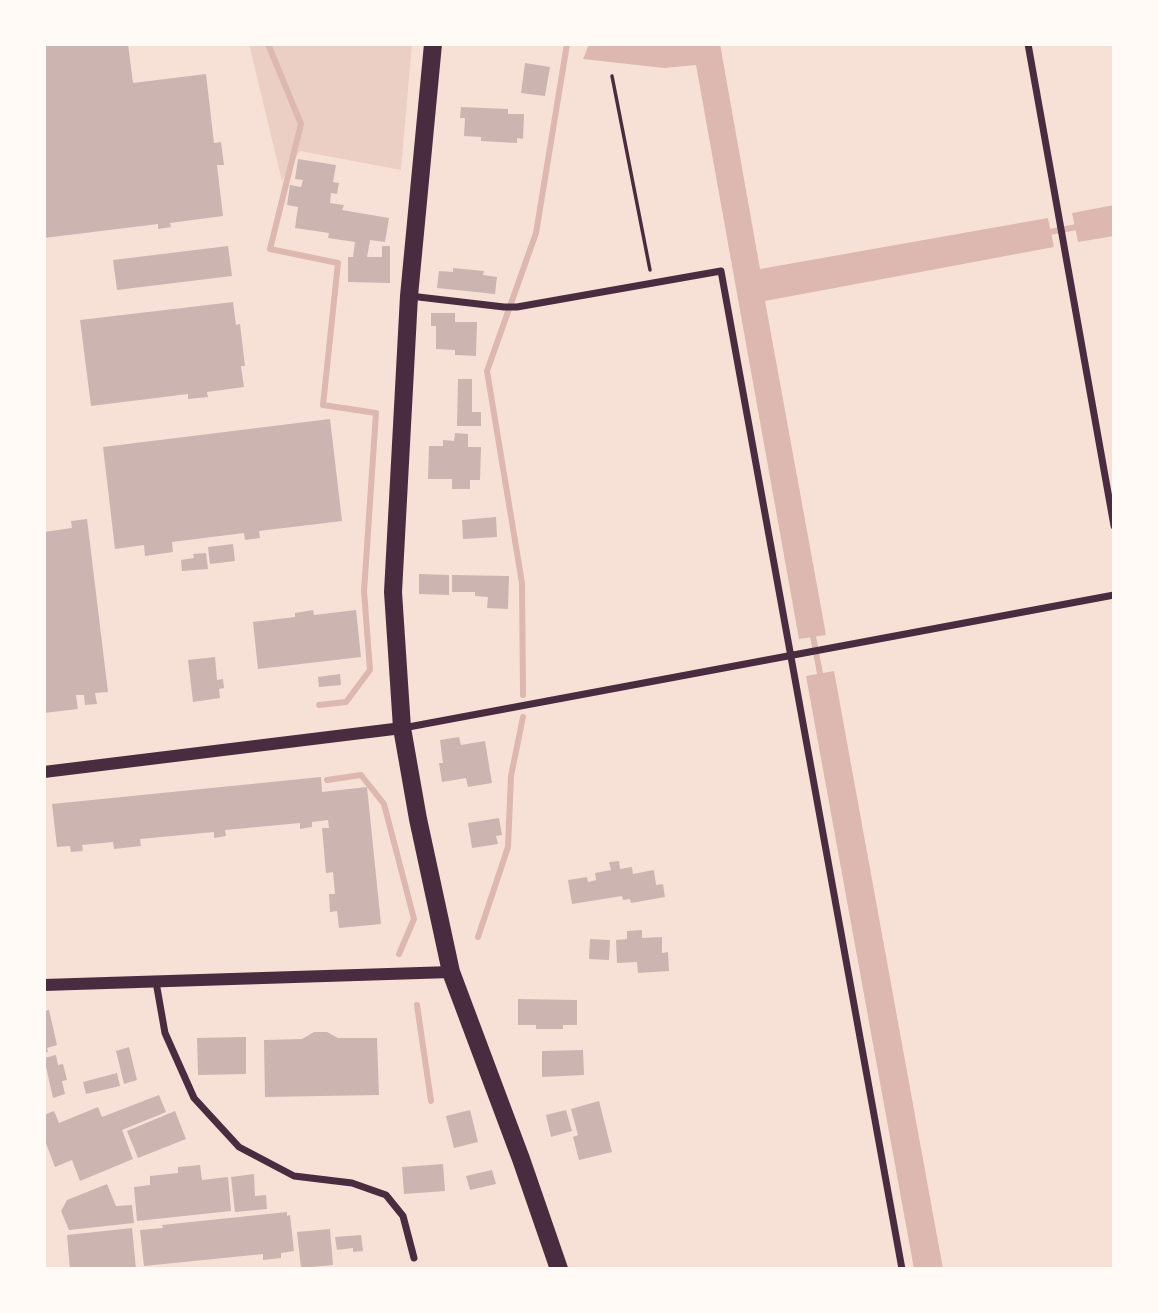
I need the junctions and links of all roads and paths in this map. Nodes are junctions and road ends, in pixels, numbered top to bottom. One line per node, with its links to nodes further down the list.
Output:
1 (433, 44): 5 (main road)
2 (1028, 44): 6 (street)
3 (612, 76): 4 (path)
4 (653, 283): 5 (street); 8 (street)
5 (409, 296): 9 (main road)
6 (1114, 526)
7 (1114, 596): 8 (street)
8 (790, 657): 9 (street); 16 (street)
9 (402, 728): 10 (street); 11 (main road)
10 (44, 772)
11 (451, 972): 12 (street); 15 (main road)
12 (156, 982): 13 (street); 14 (street)
13 (44, 985)
14 (414, 1258)
15 (559, 1269)
16 (902, 1269)

